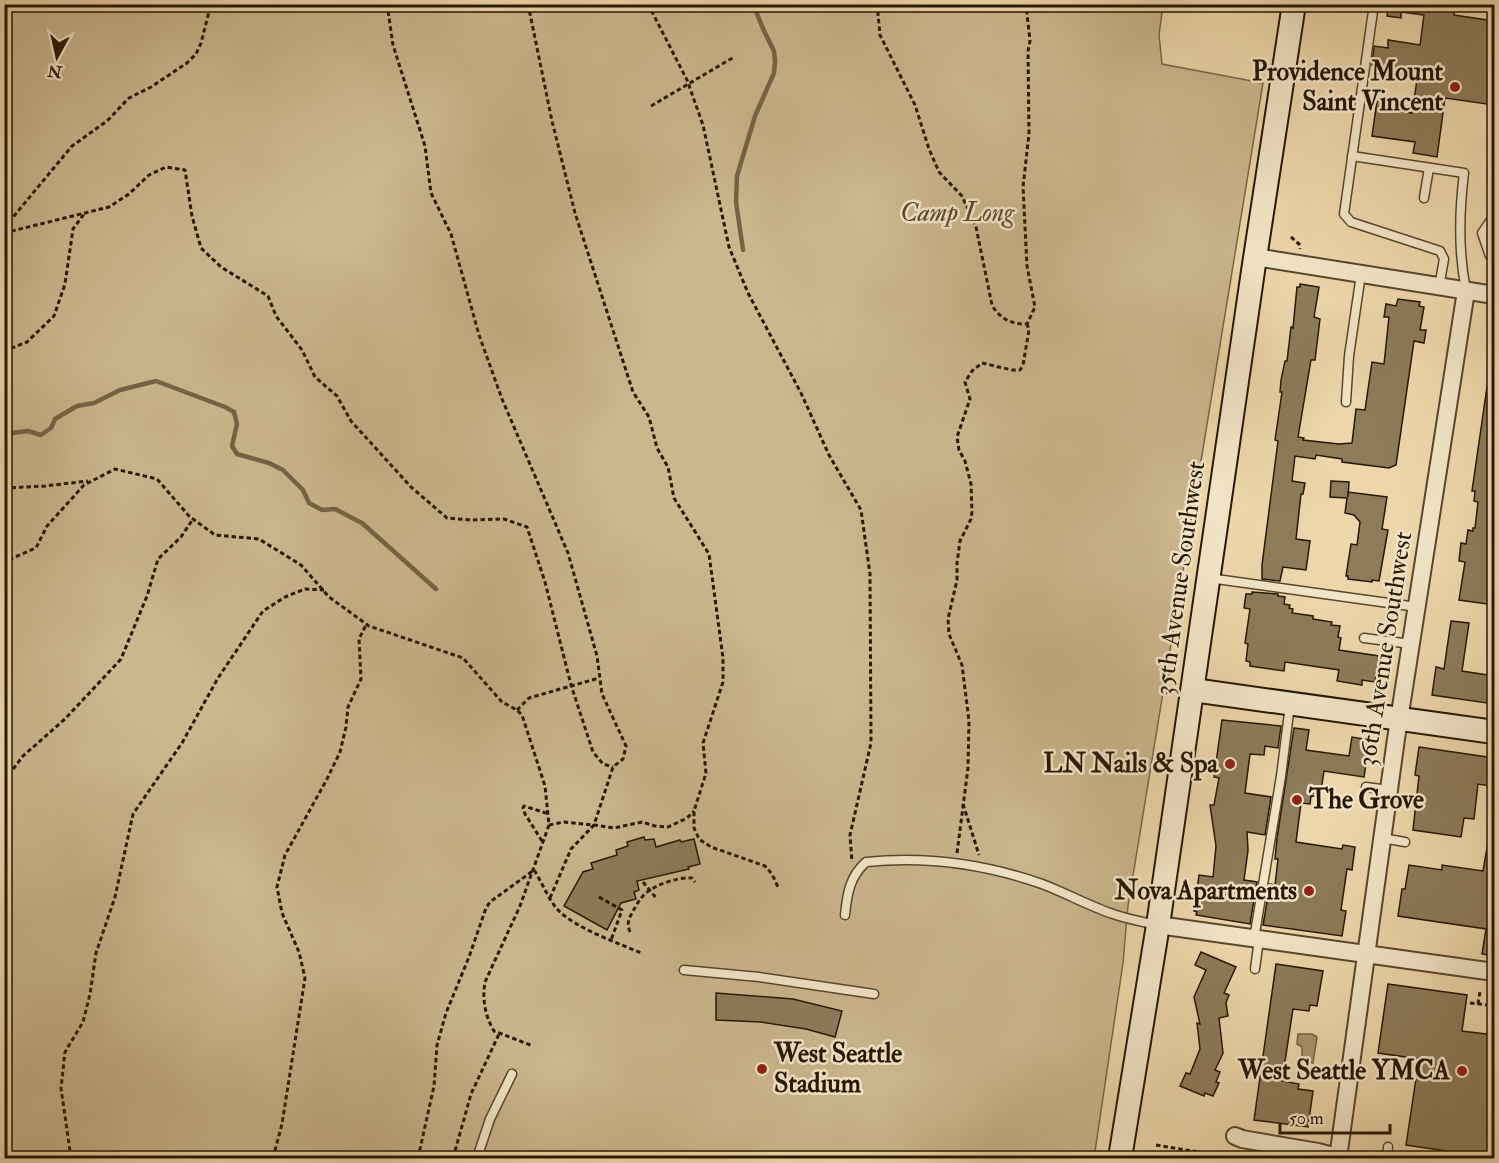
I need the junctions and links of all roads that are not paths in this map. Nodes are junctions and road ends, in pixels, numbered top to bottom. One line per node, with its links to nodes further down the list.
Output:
1 (1294, 4): 8 (main road, 35th Avenue Southwest)
2 (1374, 4): 3 (lane)
3 (1352, 156): 4 (lane); 10 (lane)
4 (1429, 168): 5 (lane); 11 (lane)
5 (1424, 198)
6 (1493, 217): 7 (lane)
7 (1490, 256)
8 (1256, 257): 9 (street); 14 (main road, 35th Avenue Southwest)
9 (1361, 274): 10 (street); 13 (lane)
10 (1439, 287): 11 (street)
11 (1466, 291): 12 (street); 15 (street, 36th Avenue Southwest)
12 (1494, 295)
13 (1346, 402)
14 (1209, 578): 15 (lane); 18 (main road, 35th Avenue Southwest)
15 (1417, 608): 17 (street, 36th Avenue Southwest)
16 (1364, 638): 17 (lane)
17 (1411, 644): 20 (street, 36th Avenue Southwest)
18 (1192, 690): 19 (main road); 27 (main road, 35th Avenue Southwest)
19 (1290, 704): 20 (main road); 28 (lane)
20 (1399, 719): 21 (main road); 23 (street, 36th Avenue Southwest)
21 (1494, 732)
22 (1366, 787): 23 (lane)
23 (1389, 790): 24 (street, 36th Avenue Southwest)
24 (1382, 838): 25 (lane); 29 (street, 36th Avenue Southwest)
25 (1405, 842)
26 (845, 915): 27 (lane)
27 (1158, 925): 28 (street); 38 (main road, 35th Avenue Southwest)
28 (1256, 939): 29 (street); 31 (lane)
29 (1365, 954): 32 (street); 39 (street, 36th Avenue Southwest)
30 (684, 969): 33 (lane)
31 (1255, 969)
32 (1494, 972)
33 (874, 994)
34 (513, 1074): 37 (lane)
35 (1235, 1136): 39 (street)
36 (1388, 1147): 40 (lane)
37 (477, 1158)
38 (1120, 1158)
39 (1339, 1158)
40 (1386, 1158)

